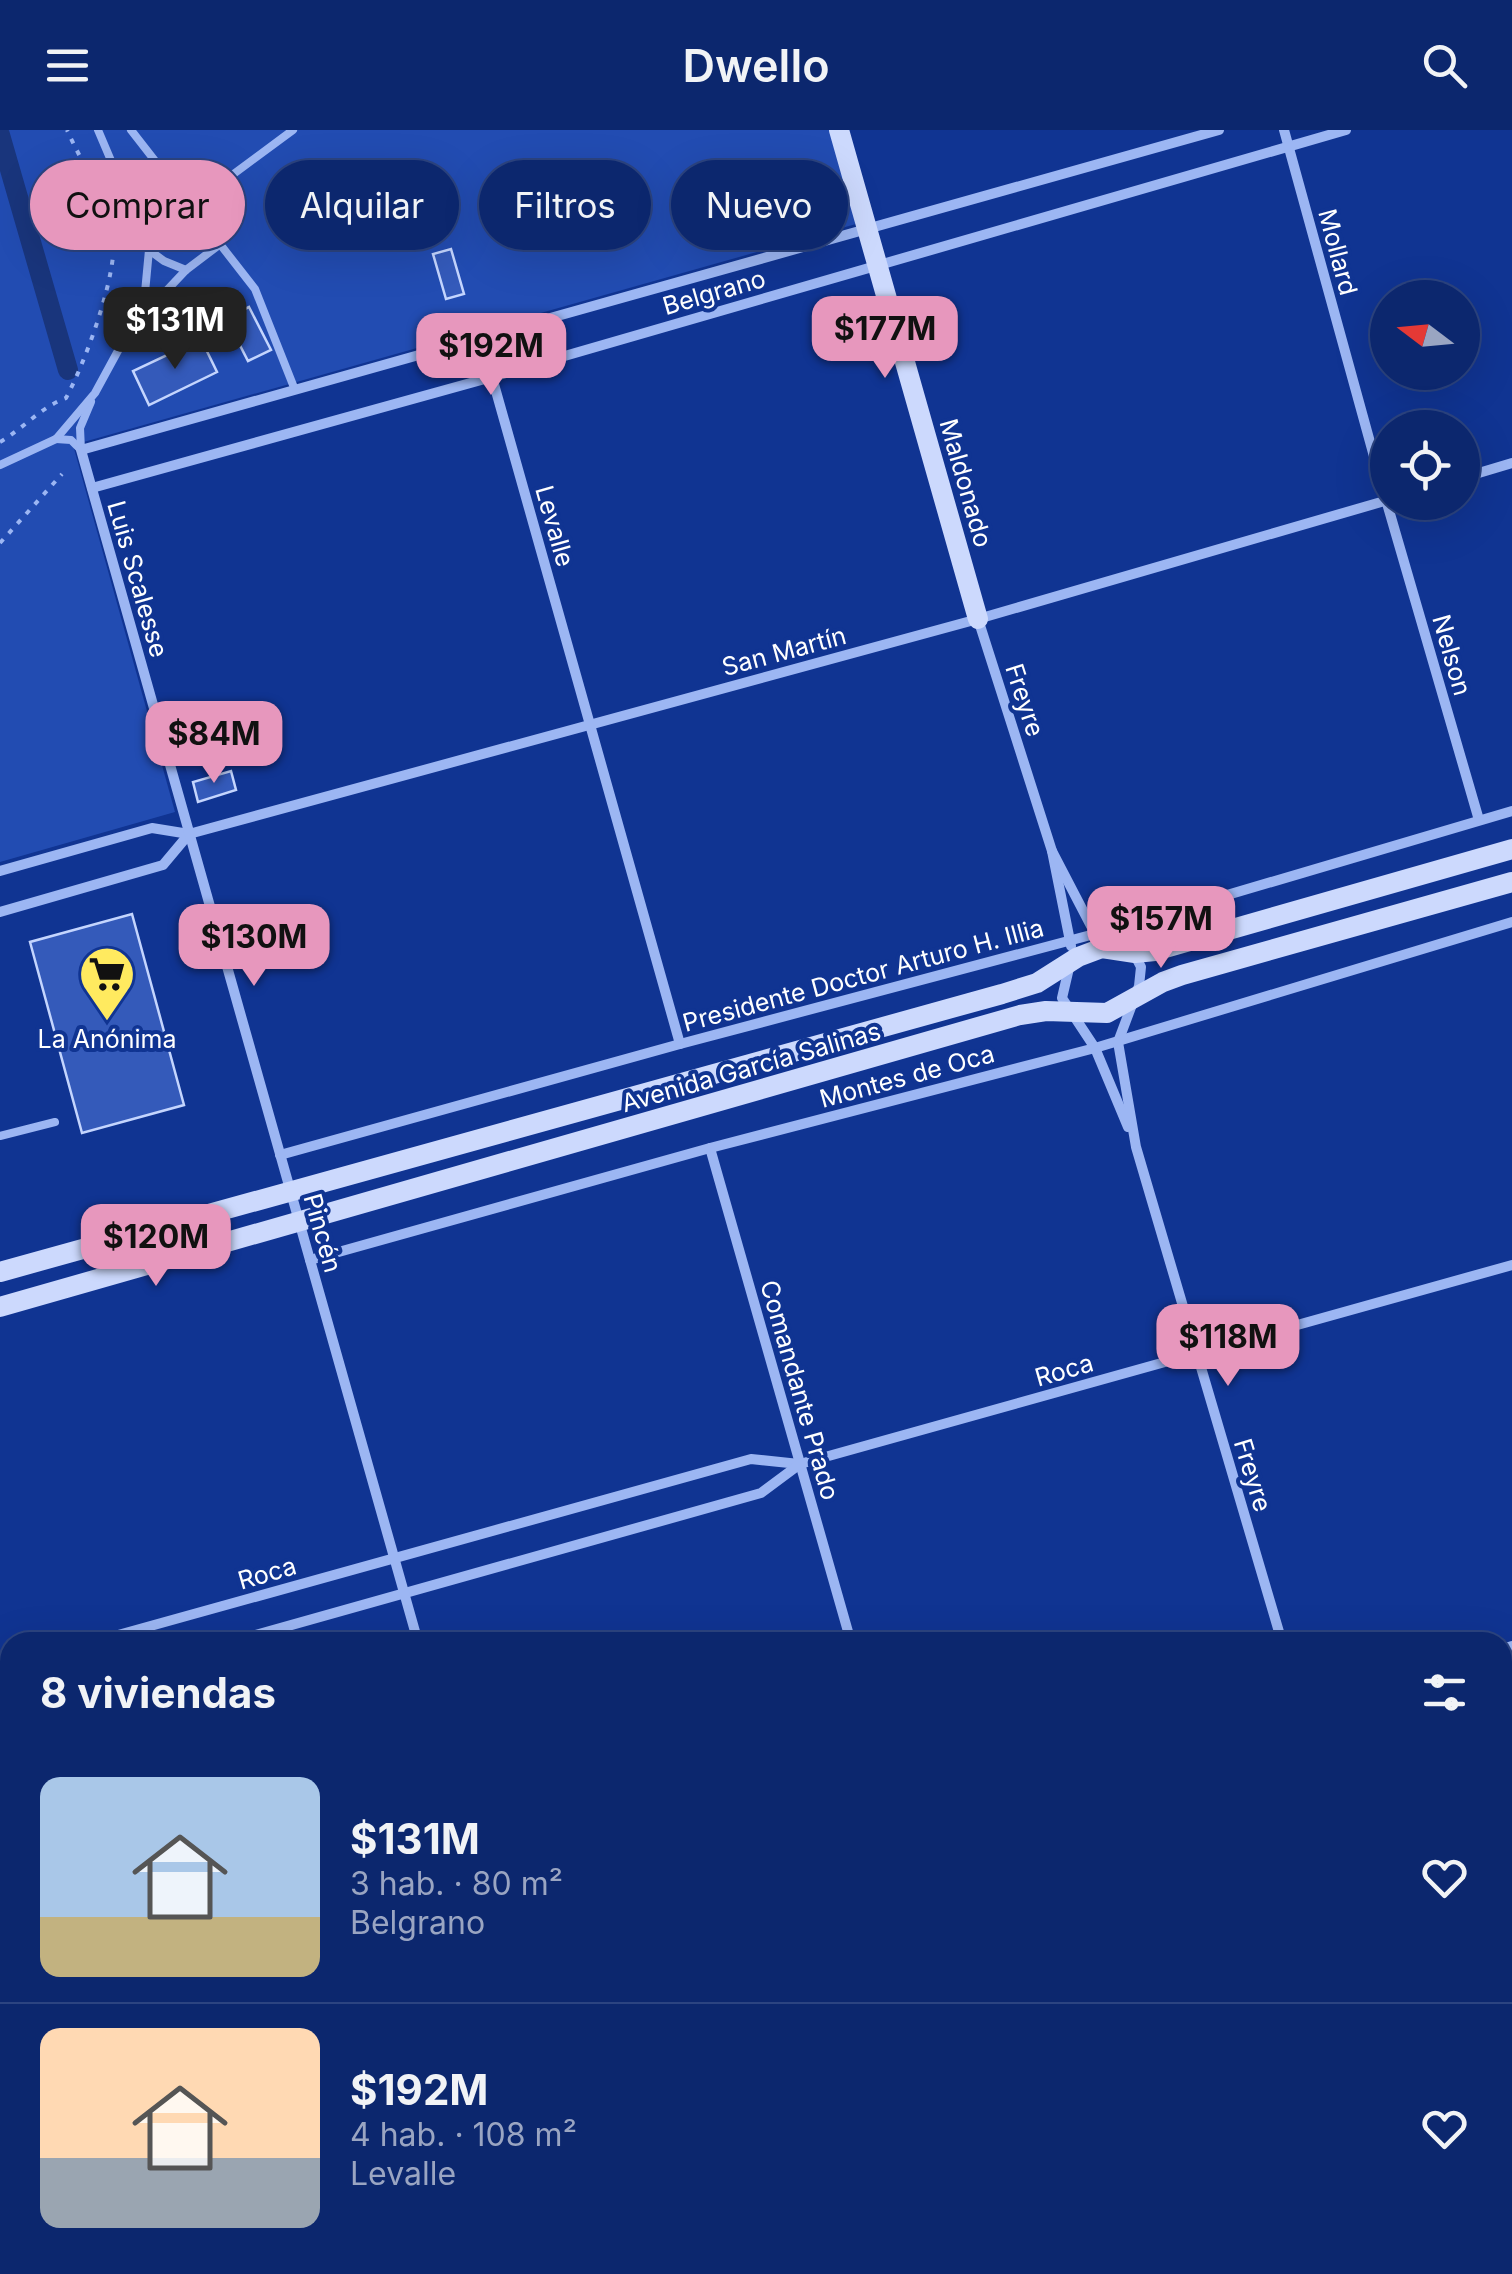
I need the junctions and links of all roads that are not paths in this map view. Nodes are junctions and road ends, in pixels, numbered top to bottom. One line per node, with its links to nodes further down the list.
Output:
1 (98, 130): 9 (lane)
2 (131, 130): 10 (lane)
3 (292, 130): 11 (lane)
4 (839, 130): 12 (main road, Maldonado)
5 (1219, 130): 12 (street, Belgrano)
6 (1284, 130): 8 (street, Mollard)
7 (1346, 130): 8 (street, Belgrano)
8 (1288, 146): 16 (street, Belgrano); 24 (street, Mollard)
9 (110, 160)
10 (154, 160)
11 (245, 165)
12 (868, 230): 16 (main road, Maldonado); 19 (street, Belgrano)
13 (148, 250): 17 (lane); 18 (lane)
14 (211, 250): 17 (lane)
15 (224, 250): 21 (lane)
16 (878, 265): 20 (street, Belgrano); 32 (main road, Maldonado)
17 (186, 270): 18 (lane)
18 (129, 330): 22 (lane)
19 (481, 338): 20 (street, Levalle); 21 (street, Belgrano)
20 (492, 377): 29 (street, Belgrano); 33 (street, Levalle)
21 (295, 390): 25 (street, Belgrano)
22 (95, 393): 23 (lane); 25 (lane)
23 (56, 439): 25 (lane); 27 (lane)
24 (1370, 439)
25 (81, 450): 29 (street, Luis Scalesse)
26 (1512, 463): 28 (street)
27 (0, 465)
28 (1480, 473)
29 (92, 488): 36 (street, Luis Scalesse)
30 (1370, 505): 32 (street, San Martín)
31 (1393, 520): 35 (street, Nelson)
32 (978, 618): 33 (street, San Martín); 38 (street, Freyre)
33 (590, 724): 36 (street, San Martín); 50 (street)
34 (1512, 811): 35 (street, Presidente Doctor Arturo H. Illia)
35 (1479, 820): 43 (street, Presidente Doctor Arturo H. Illia)
36 (189, 834): 39 (street, San Martín); 41 (street, San Martín); 56 (street, Pincén)
37 (1512, 849): 46 (main road, Avenida García Salinas)
38 (1052, 850): 43 (street, Freyre); 45 (street, Freyre)
39 (0, 872)
40 (1512, 882): 47 (main road, Avenida García Salinas)
41 (0, 912)
42 (1510, 923): 44 (street); 49 (street, Montes de Oca)
43 (1102, 932): 45 (street, Presidente Doctor Arturo H. Illia); 46 (street, Freyre)
44 (1512, 938)
45 (1072, 951): 46 (main road, Avenida García Salinas); 48 (street, Freyre); 50 (street, Presidente Doctor Arturo H. Illia); 57 (main road, Avenida García Salinas)
46 (1135, 953): 47 (street, Freyre)
47 (1131, 1000): 48 (main road, Avenida García Salinas); 49 (street, Freyre)
48 (1069, 1012): 51 (street, Freyre); 58 (main road, Avenida García Salinas)
49 (1118, 1042): 51 (street, Montes de Oca); 54 (street, Freyre)
50 (680, 1044): 56 (street, Presidente Doctor Arturo H. Illia)
51 (1095, 1048): 54 (street, Freyre); 55 (street, Montes de Oca)
52 (55, 1122): 53 (lane)
53 (0, 1136)
54 (1136, 1147): 63 (street, Freyre)
55 (710, 1148): 59 (street, Montes de Oca); 64 (street, Comandante Prado)
56 (280, 1155): 57 (street, Pincén)
57 (290, 1190): 58 (street, Pincén); 61 (main road, Avenida García Salinas)
58 (299, 1223): 59 (street, Pincén); 62 (main road, Avenida García Salinas)
59 (310, 1260): 65 (street, Pincén)
60 (1512, 1265): 63 (street, Roca)
61 (0, 1272)
62 (0, 1307)
63 (1196, 1354): 64 (street, Roca); 71 (street, Freyre)
64 (800, 1464): 65 (street, Roca); 66 (street, Roca); 70 (street, Comandante Prado)
65 (394, 1558): 66 (street, Pincén); 67 (street, Roca)
66 (404, 1594): 68 (street, Roca); 69 (street, Pincén)
67 (129, 1632)
68 (267, 1632)
69 (415, 1632)
70 (848, 1632)
71 (1279, 1632)

